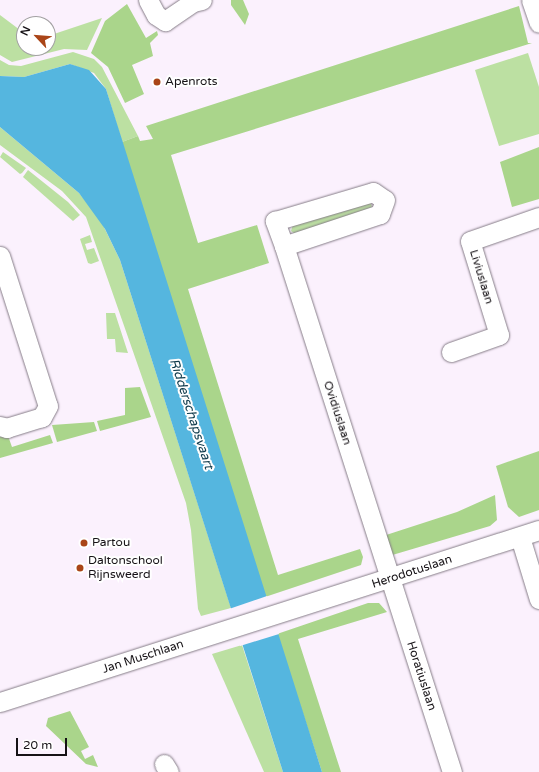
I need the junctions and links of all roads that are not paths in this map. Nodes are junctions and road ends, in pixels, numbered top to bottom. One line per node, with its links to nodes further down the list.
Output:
1 (148, 0): 2 (street)
2 (202, 0)
3 (531, 0): 4 (street)
4 (539, 22)
5 (539, 217): 9 (street, Liviuslaan)
6 (284, 246): 6 (street, Ovidiuslaan); 13 (street, Ovidiuslaan)
7 (0, 256): 8 (street)
8 (6, 299): 10 (street)
9 (451, 352)
10 (0, 426)
11 (539, 530): 12 (street, Herodotuslaan)
12 (520, 537): 13 (street, Herodotuslaan); 14 (street)
13 (390, 580): 15 (street, Herodotuslaan); 17 (street, Horatiuslaan)
14 (539, 599)
15 (285, 611): 16 (street, Jan Muschlaan)
16 (0, 702)
17 (452, 772)

